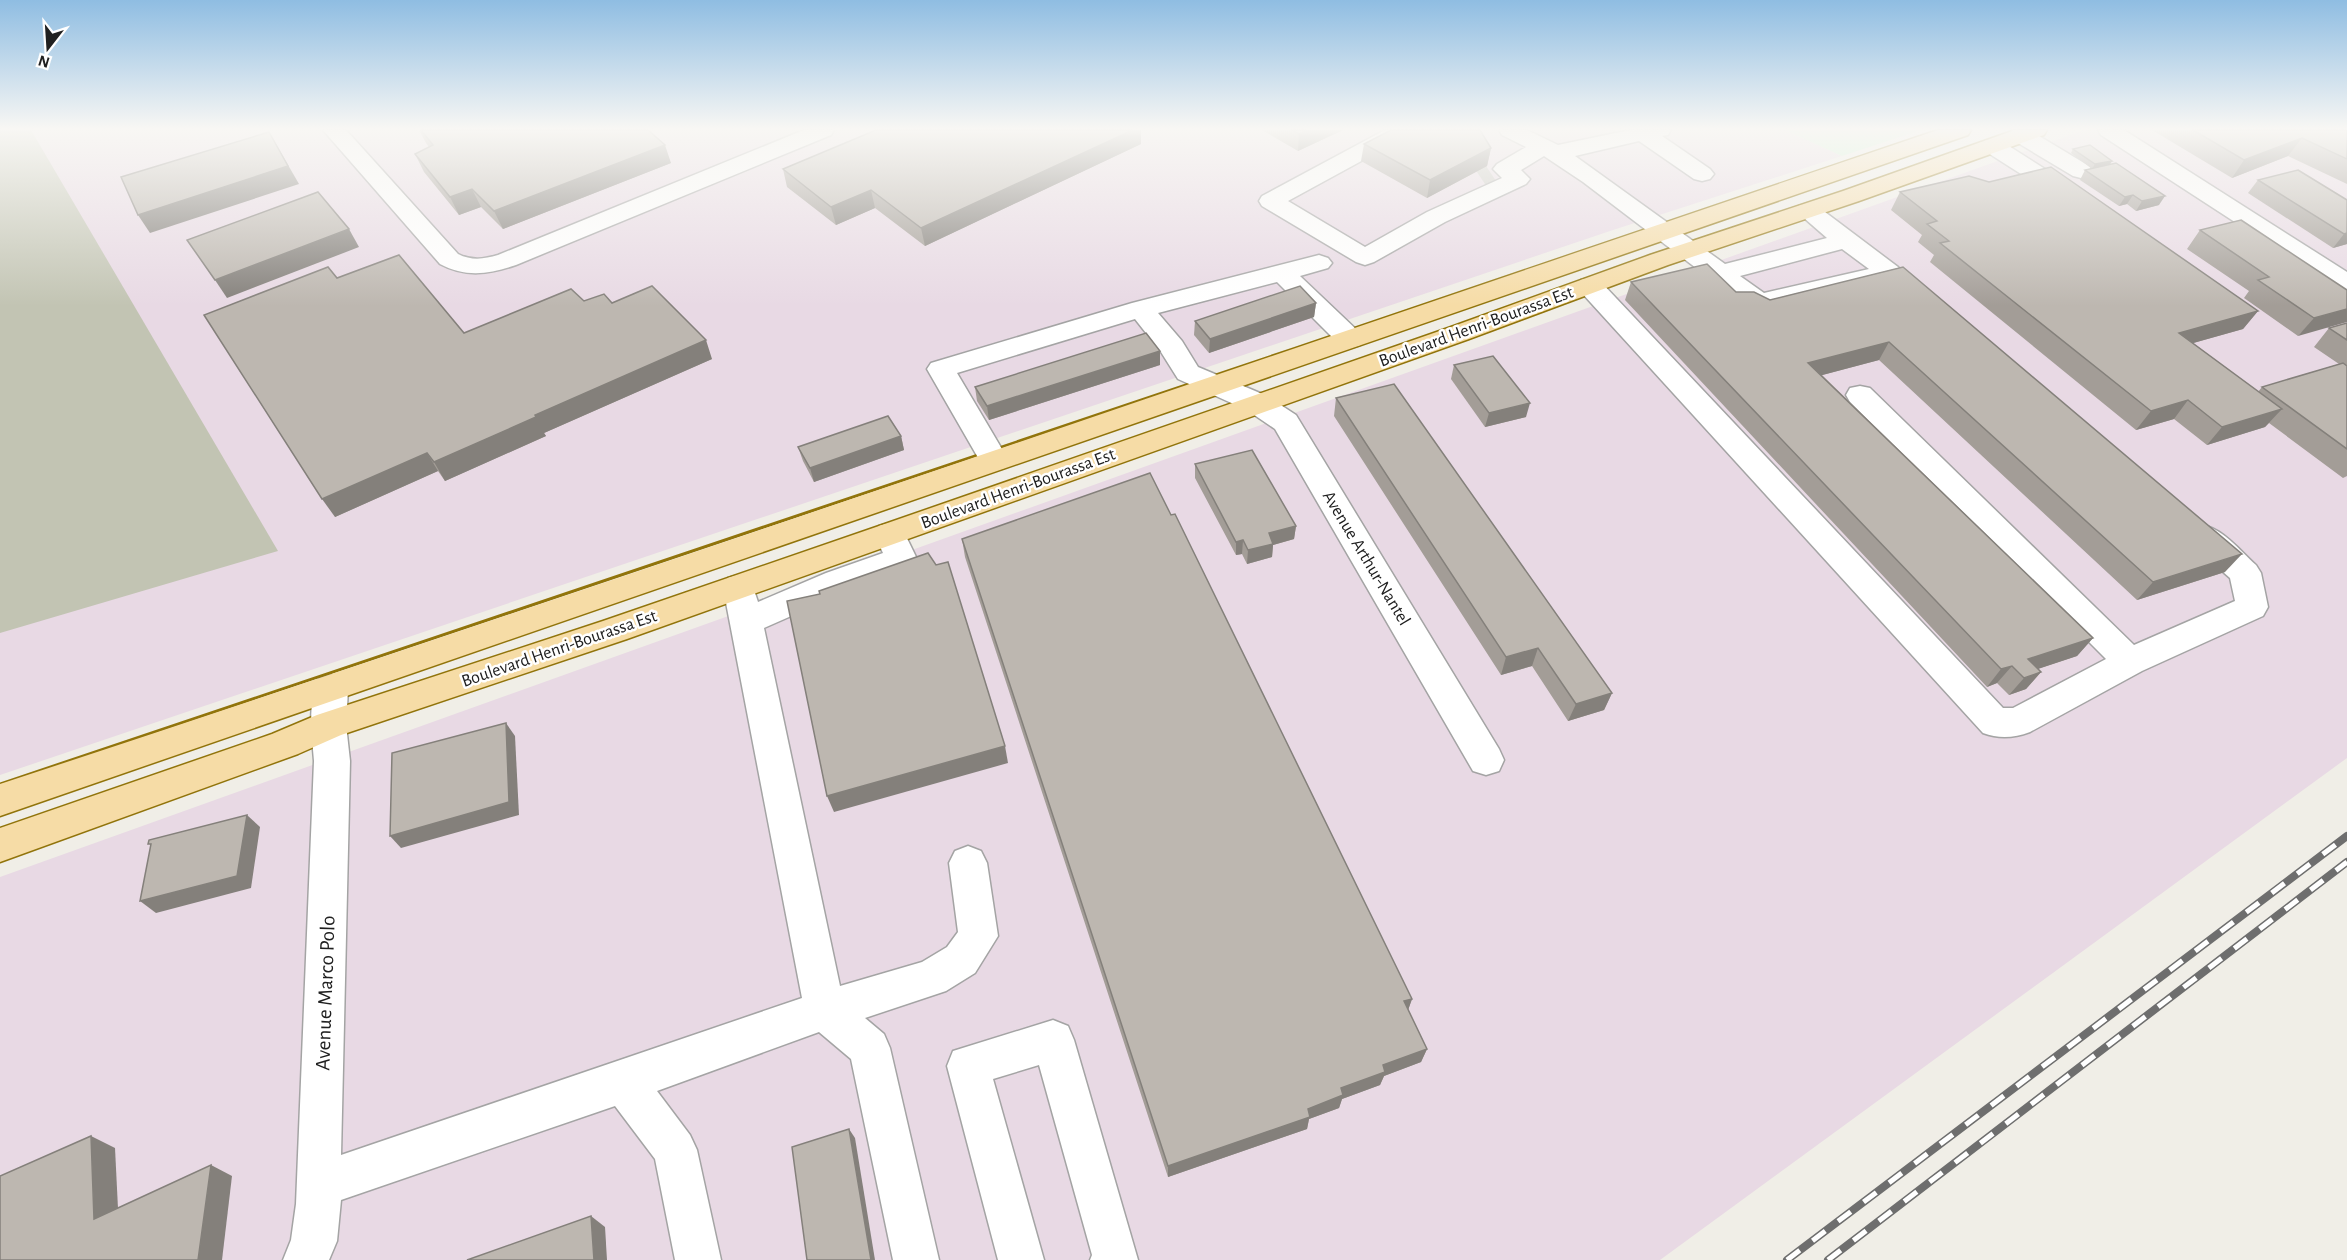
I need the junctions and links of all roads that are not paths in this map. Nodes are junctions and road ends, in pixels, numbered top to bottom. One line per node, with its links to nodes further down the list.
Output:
1 (386, 189): 2 (street)
2 (680, 189)
3 (1293, 189): 4 (street)
4 (1476, 189)
5 (1606, 189): 10 (street)
6 (1789, 189): 10 (main road, Boulevard Henri-Bourassa Est)
7 (1871, 189): 9 (main road, Boulevard Henri-Bourassa Est)
8 (2200, 189): 17 (street)
9 (1808, 211): 11 (street); 12 (main road, Boulevard Henri-Bourassa Est)
10 (1663, 232): 12 (street); 20 (main road, Boulevard Henri-Bourassa Est)
11 (1846, 240): 15 (street); 15 (street)
12 (1689, 251): 15 (street); 18 (main road, Boulevard Henri-Bourassa Est)
13 (1319, 263): 14 (street)
14 (1283, 273): 19 (street); 20 (street)
15 (1720, 273): 16 (street)
16 (1686, 282)
17 (2347, 283)
18 (1610, 296): 23 (main road, Boulevard Henri-Bourassa Est); 28 (street)
19 (1141, 309): 21 (street, Avenue Arthur-Nantel); 24 (street)
20 (1350, 339): 21 (main road, Boulevard Henri-Bourassa Est)
21 (1220, 385): 23 (street, Avenue Arthur-Nantel); 24 (main road, Boulevard Henri-Bourassa Est)
22 (1860, 395): 28 (street)
23 (1257, 403): 26 (main road, Boulevard Henri-Bourassa Est); 30 (street, Avenue Arthur-Nantel)
24 (994, 461): 29 (main road, Boulevard Henri-Bourassa Est)
25 (2181, 519): 28 (street)
26 (890, 534): 27 (street)
27 (743, 604): 29 (main road, Boulevard Henri-Bourassa Est); 34 (street)
28 (2130, 662)
29 (330, 707): 31 (main road, Boulevard Henri-Bourassa Est); 32 (main road, Boulevard Henri-Bourassa Est); 36 (street, Avenue Marco Polo)
30 (1486, 760)
31 (0, 800)
32 (0, 845)
33 (968, 863): 34 (street)
34 (825, 1010): 35 (street); 39 (street)
35 (623, 1082): 36 (street); 38 (street)
36 (319, 1185): 37 (street, Avenue Marco Polo)
37 (306, 1260)
38 (698, 1260)
39 (916, 1260)
40 (1021, 1260): 41 (street)
41 (1113, 1260)

